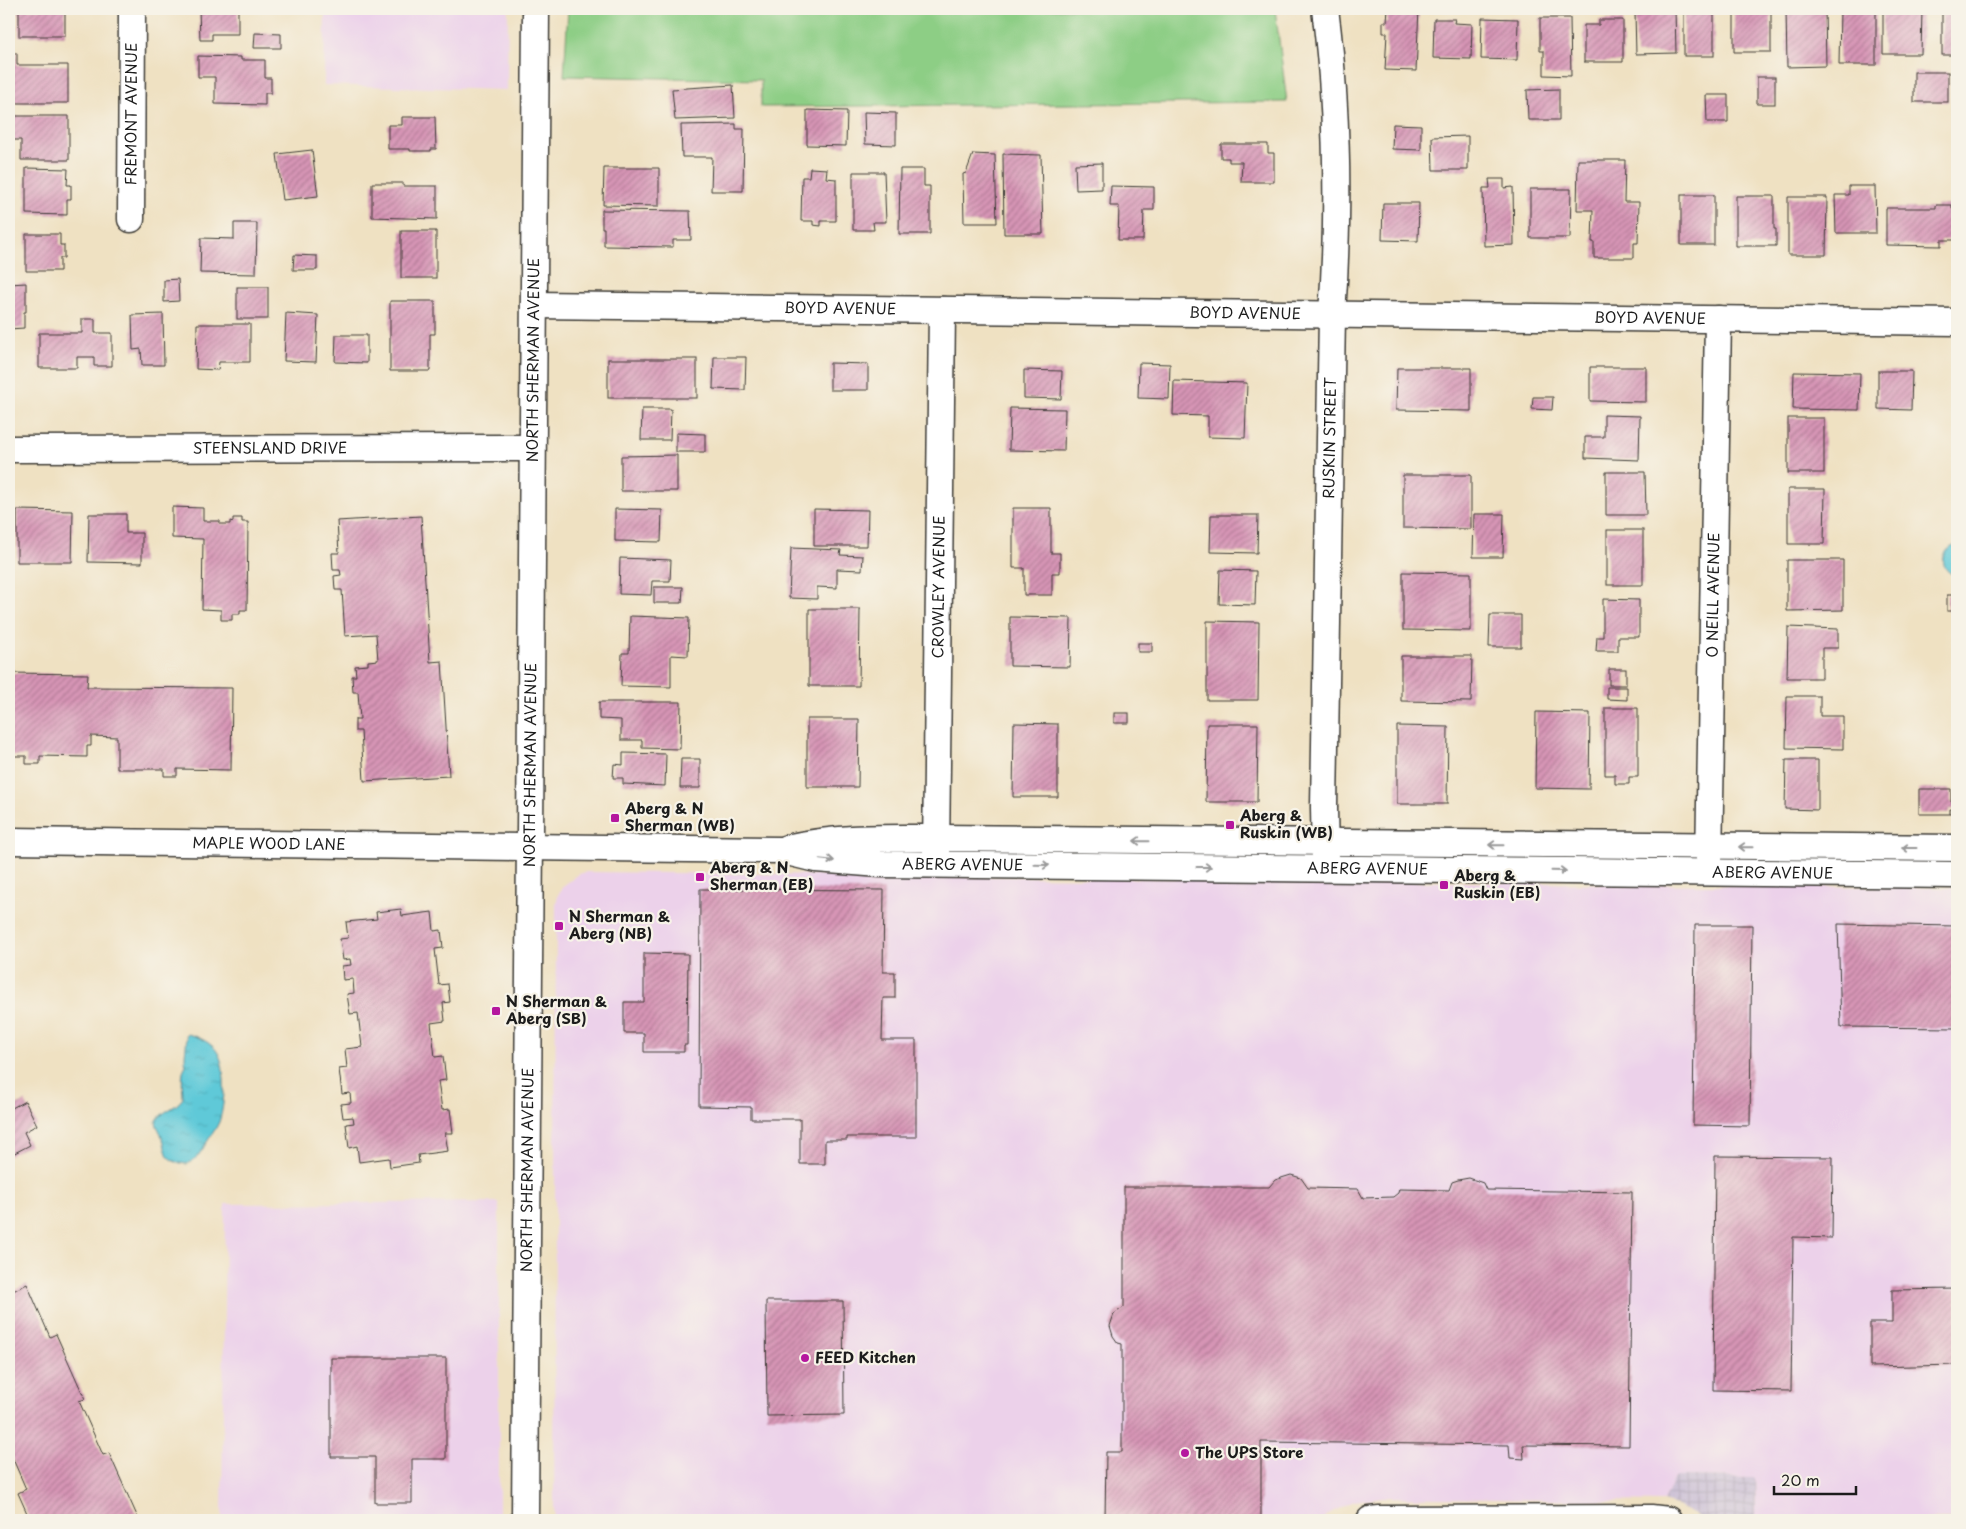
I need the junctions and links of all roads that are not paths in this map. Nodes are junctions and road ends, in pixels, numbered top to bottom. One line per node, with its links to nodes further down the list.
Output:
1 (132, 9): 4 (street, FREMONT AVENUE)
2 (536, 9): 5 (street, NORTH SHERMAN AVENUE)
3 (1325, 9): 7 (street, RUSKIN STREET)
4 (131, 219)
5 (534, 305): 6 (street, BOYD AVENUE); 10 (street, NORTH SHERMAN AVENUE)
6 (942, 310): 7 (street, BOYD AVENUE); 12 (street, CROWLEY AVENUE)
7 (1332, 315): 8 (street, BOYD AVENUE); 17 (street, RUSKIN STREET)
8 (1718, 319): 9 (street, BOYD AVENUE); 18 (street, O NEILL AVENUE)
9 (1957, 322)
10 (532, 448): 11 (street, STEENSLAND DRIVE); 14 (street, NORTH SHERMAN AVENUE)
11 (9, 450)
12 (936, 838): 16 (street, ABERG AVENUE); 17 (street, ABERG AVENUE, one-way to 12); 19 (street, CROWLEY AVENUE)
13 (9, 841): 14 (street, MAPLE WOOD LANE)
14 (530, 846): 16 (street, ABERG AVENUE); 21 (street, NORTH SHERMAN AVENUE)
15 (1957, 848): 18 (street, ABERG AVENUE, one-way to 18)
16 (779, 850): 19 (street, ABERG AVENUE, one-way to 19)
17 (1324, 856): 18 (street, ABERG AVENUE); 19 (street, ABERG AVENUE, one-way to 17)
18 (1709, 859): 20 (street, ABERG AVENUE)
19 (936, 864)
20 (1957, 875)
21 (525, 1520)
22 (1370, 1520): 23 (street)
23 (1668, 1520)

